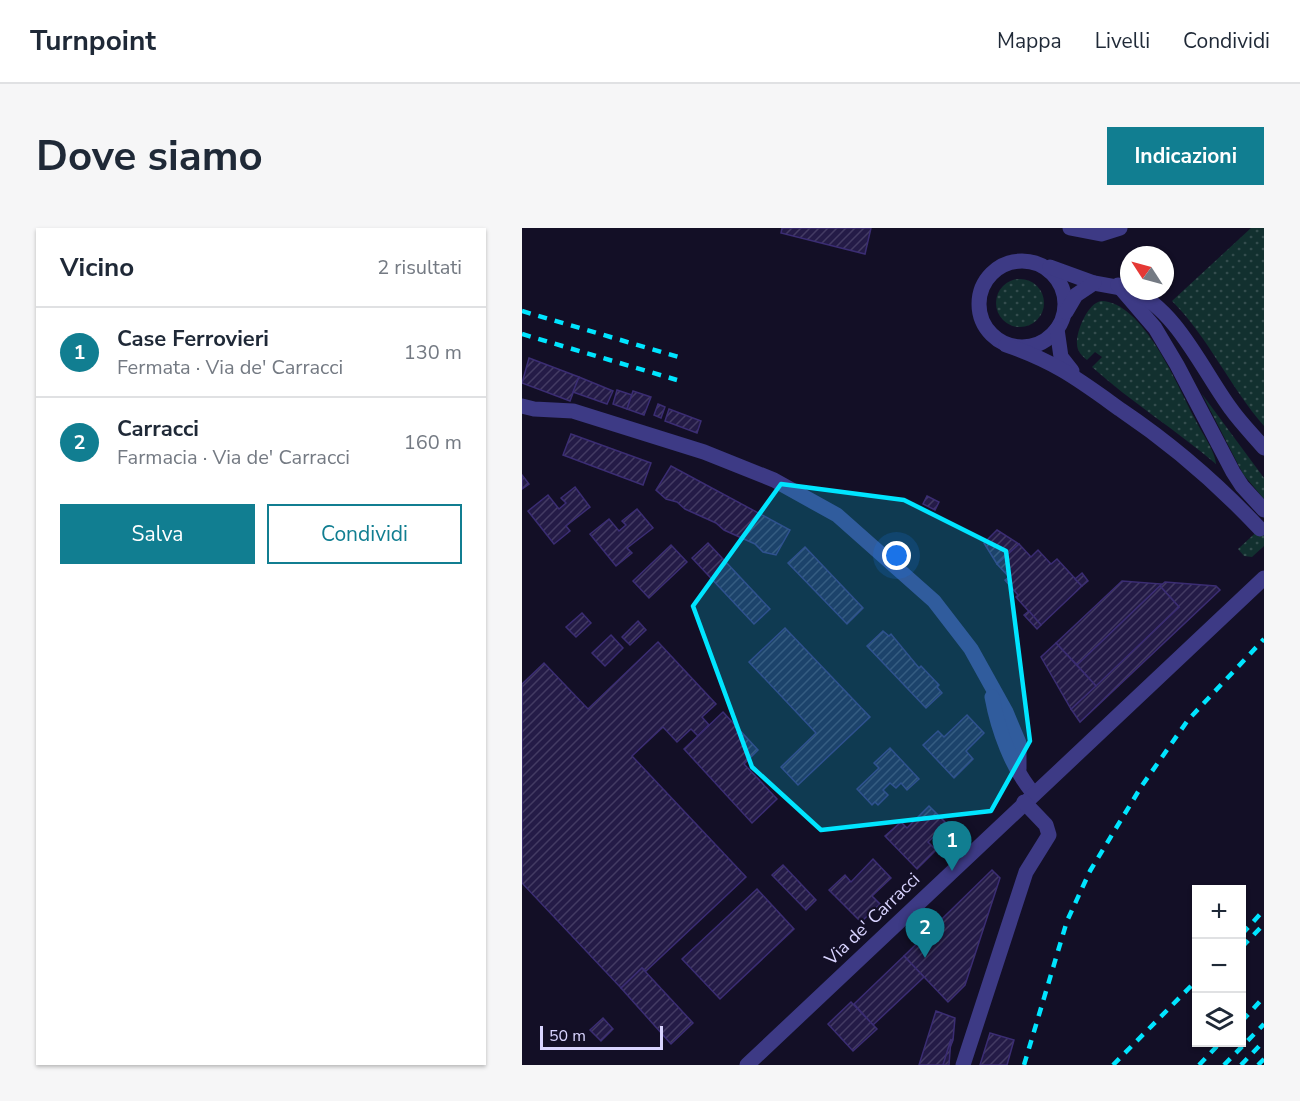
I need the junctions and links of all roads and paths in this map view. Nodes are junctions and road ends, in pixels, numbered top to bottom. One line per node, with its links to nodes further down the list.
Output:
1 (1070, 228): 2 (street)
2 (1120, 228)
3 (1030, 261): 4 (street); 8 (street); 9 (street)
4 (1094, 283): 5 (street); 8 (street)
5 (1120, 288)
6 (1134, 300): 13 (street)
7 (1144, 300): 12 (street)
8 (1060, 323): 9 (street); 10 (street)
9 (1006, 345): 10 (street)
10 (1076, 376): 14 (street)
11 (522, 406): 16 (street)
12 (1264, 448)
13 (1264, 510)
14 (1260, 529)
15 (1264, 578): 16 (street, Via de' Carracci)
16 (1029, 798): 17 (street, Via de' Carracci); 18 (street)
17 (747, 1065)
18 (963, 1065)

